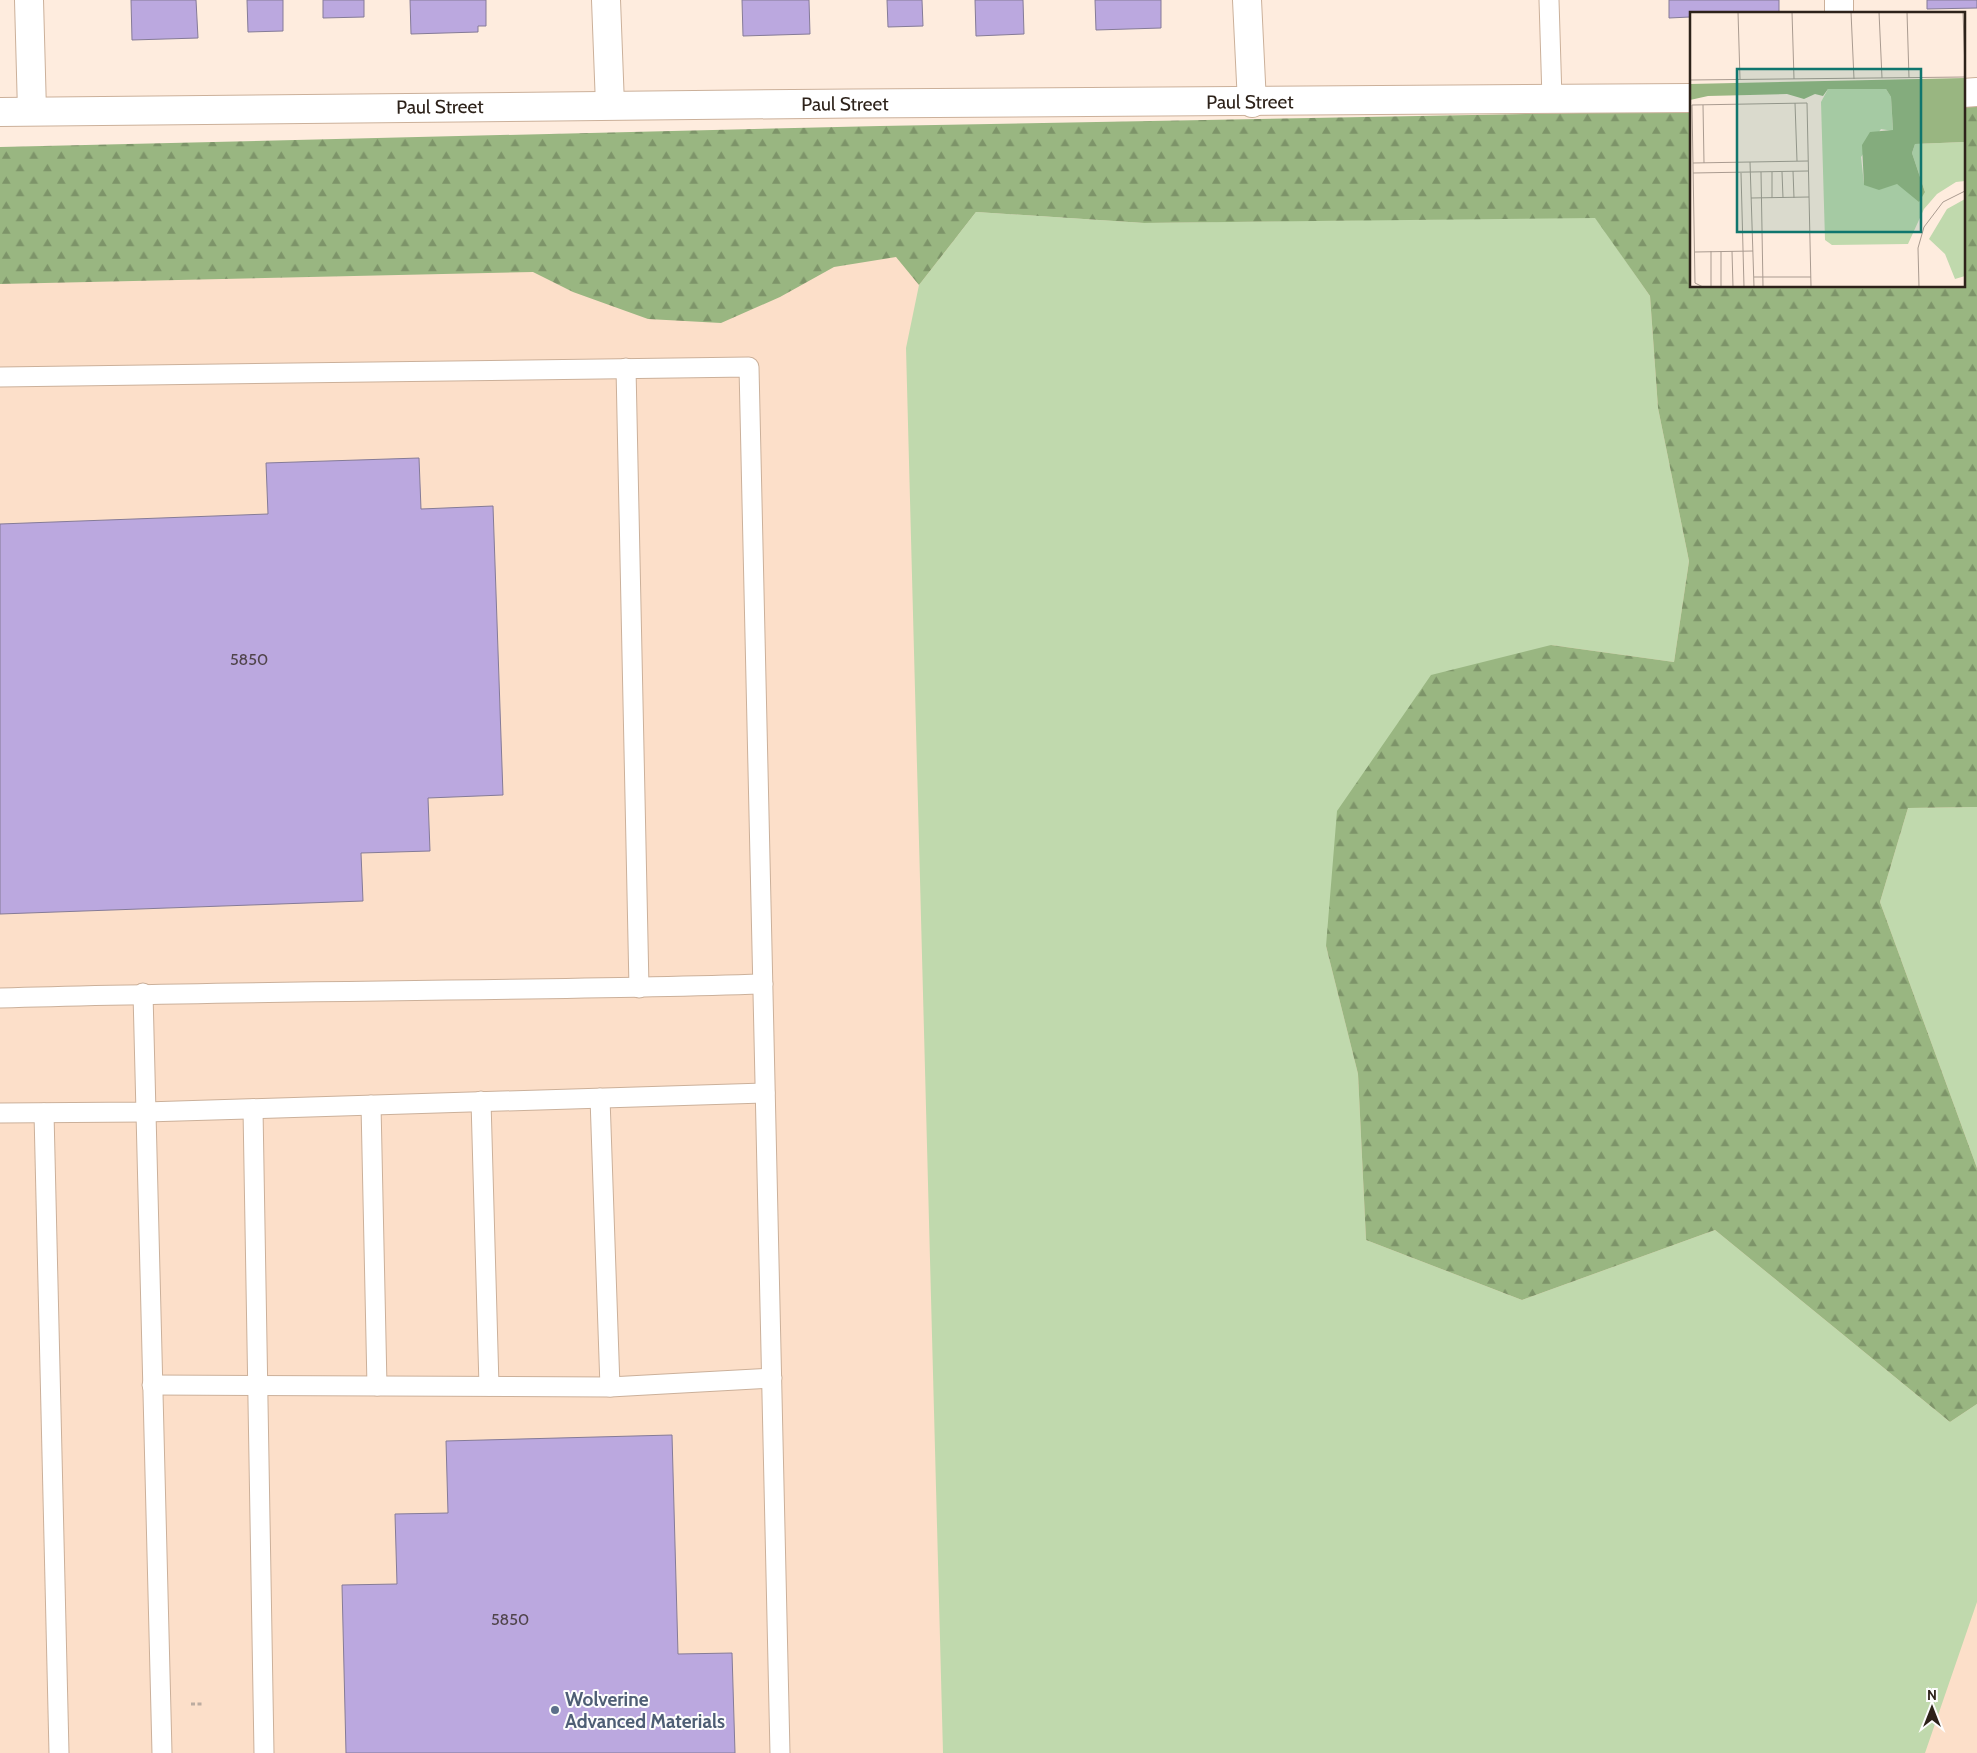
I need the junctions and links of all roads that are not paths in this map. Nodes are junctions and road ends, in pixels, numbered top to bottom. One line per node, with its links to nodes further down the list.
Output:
1 (29, 0): 11 (street)
2 (606, 0): 10 (street)
3 (1247, 0): 9 (street)
4 (1549, 0): 8 (lane)
5 (1977, 92): 6 (street)
6 (1964, 93)
7 (1690, 98): 8 (street, Paul Street)
8 (1552, 99): 9 (street, Paul Street)
9 (1252, 103): 10 (street, Paul Street)
10 (610, 105): 11 (street, Paul Street)
11 (32, 111): 12 (street, Paul Street)
12 (0, 112)
13 (626, 368): 14 (lane); 15 (lane); 16 (lane)
14 (0, 378)
15 (763, 984): 16 (lane); 19 (lane)
16 (639, 988): 17 (lane)
17 (143, 993): 18 (lane); 25 (lane)
18 (0, 998)
19 (765, 1093): 20 (lane); 27 (lane)
20 (600, 1098): 21 (lane); 32 (lane)
21 (482, 1101): 22 (lane); 31 (lane)
22 (371, 1105): 23 (lane); 30 (lane)
23 (253, 1109): 25 (lane); 29 (lane)
24 (44, 1112): 25 (lane); 26 (lane); 33 (lane)
25 (146, 1112): 28 (lane)
26 (0, 1113)
27 (772, 1378): 32 (lane); 36 (lane)
28 (152, 1386): 29 (lane); 34 (lane)
29 (256, 1386): 30 (lane); 35 (lane)
30 (377, 1386): 31 (lane)
31 (489, 1386): 32 (lane)
32 (610, 1387)
33 (59, 1753)
34 (162, 1753)
35 (264, 1753)
36 (780, 1753)

